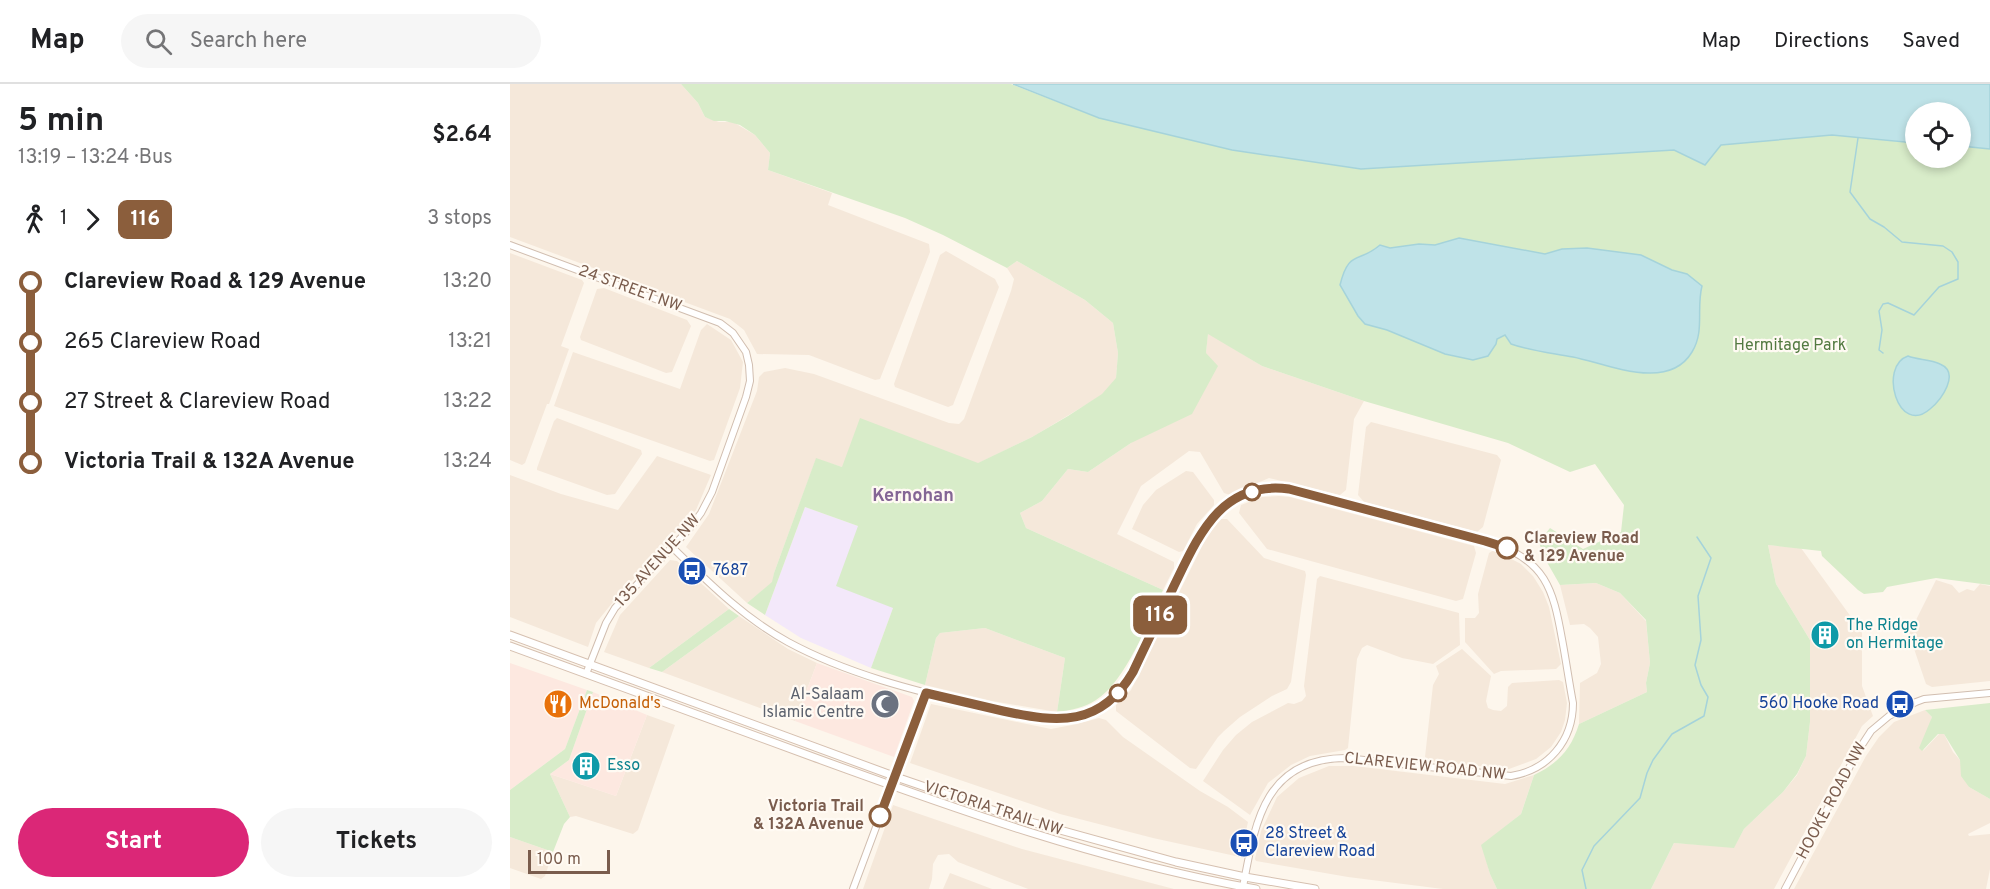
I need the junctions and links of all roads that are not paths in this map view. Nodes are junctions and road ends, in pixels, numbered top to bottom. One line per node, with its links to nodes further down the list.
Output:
1 (510, 244): 2 (street, 24 STREET NW)
2 (742, 345): 3 (street, 135 AVENUE NW)
3 (672, 547): 6 (street, 135 AVENUE NW); 8 (street, CLAREVIEW ROAD NW)
4 (510, 635): 6 (main road, VICTORIA TRAIL NW)
5 (510, 646): 7 (main road, VICTORIA TRAIL NW)
6 (590, 664): 7 (street, 135 AVENUE NW); 10 (main road, VICTORIA TRAIL NW)
7 (586, 674): 11 (main road, VICTORIA TRAIL NW)
8 (926, 693): 10 (street); 12 (street, CLAREVIEW ROAD NW)
9 (1990, 693): 17 (street, HOOKE ROAD NW)
10 (895, 776): 11 (street); 12 (main road, VICTORIA TRAIL NW)
11 (892, 786): 13 (main road, VICTORIA TRAIL NW); 14 (street)
12 (1245, 877): 13 (street, CLAREVIEW ROAD NW); 16 (main road, VICTORIA TRAIL NW)
13 (1243, 887): 15 (main road, VICTORIA TRAIL NW)
14 (853, 889)
15 (1256, 889)
16 (1315, 889)
17 (1785, 889)

